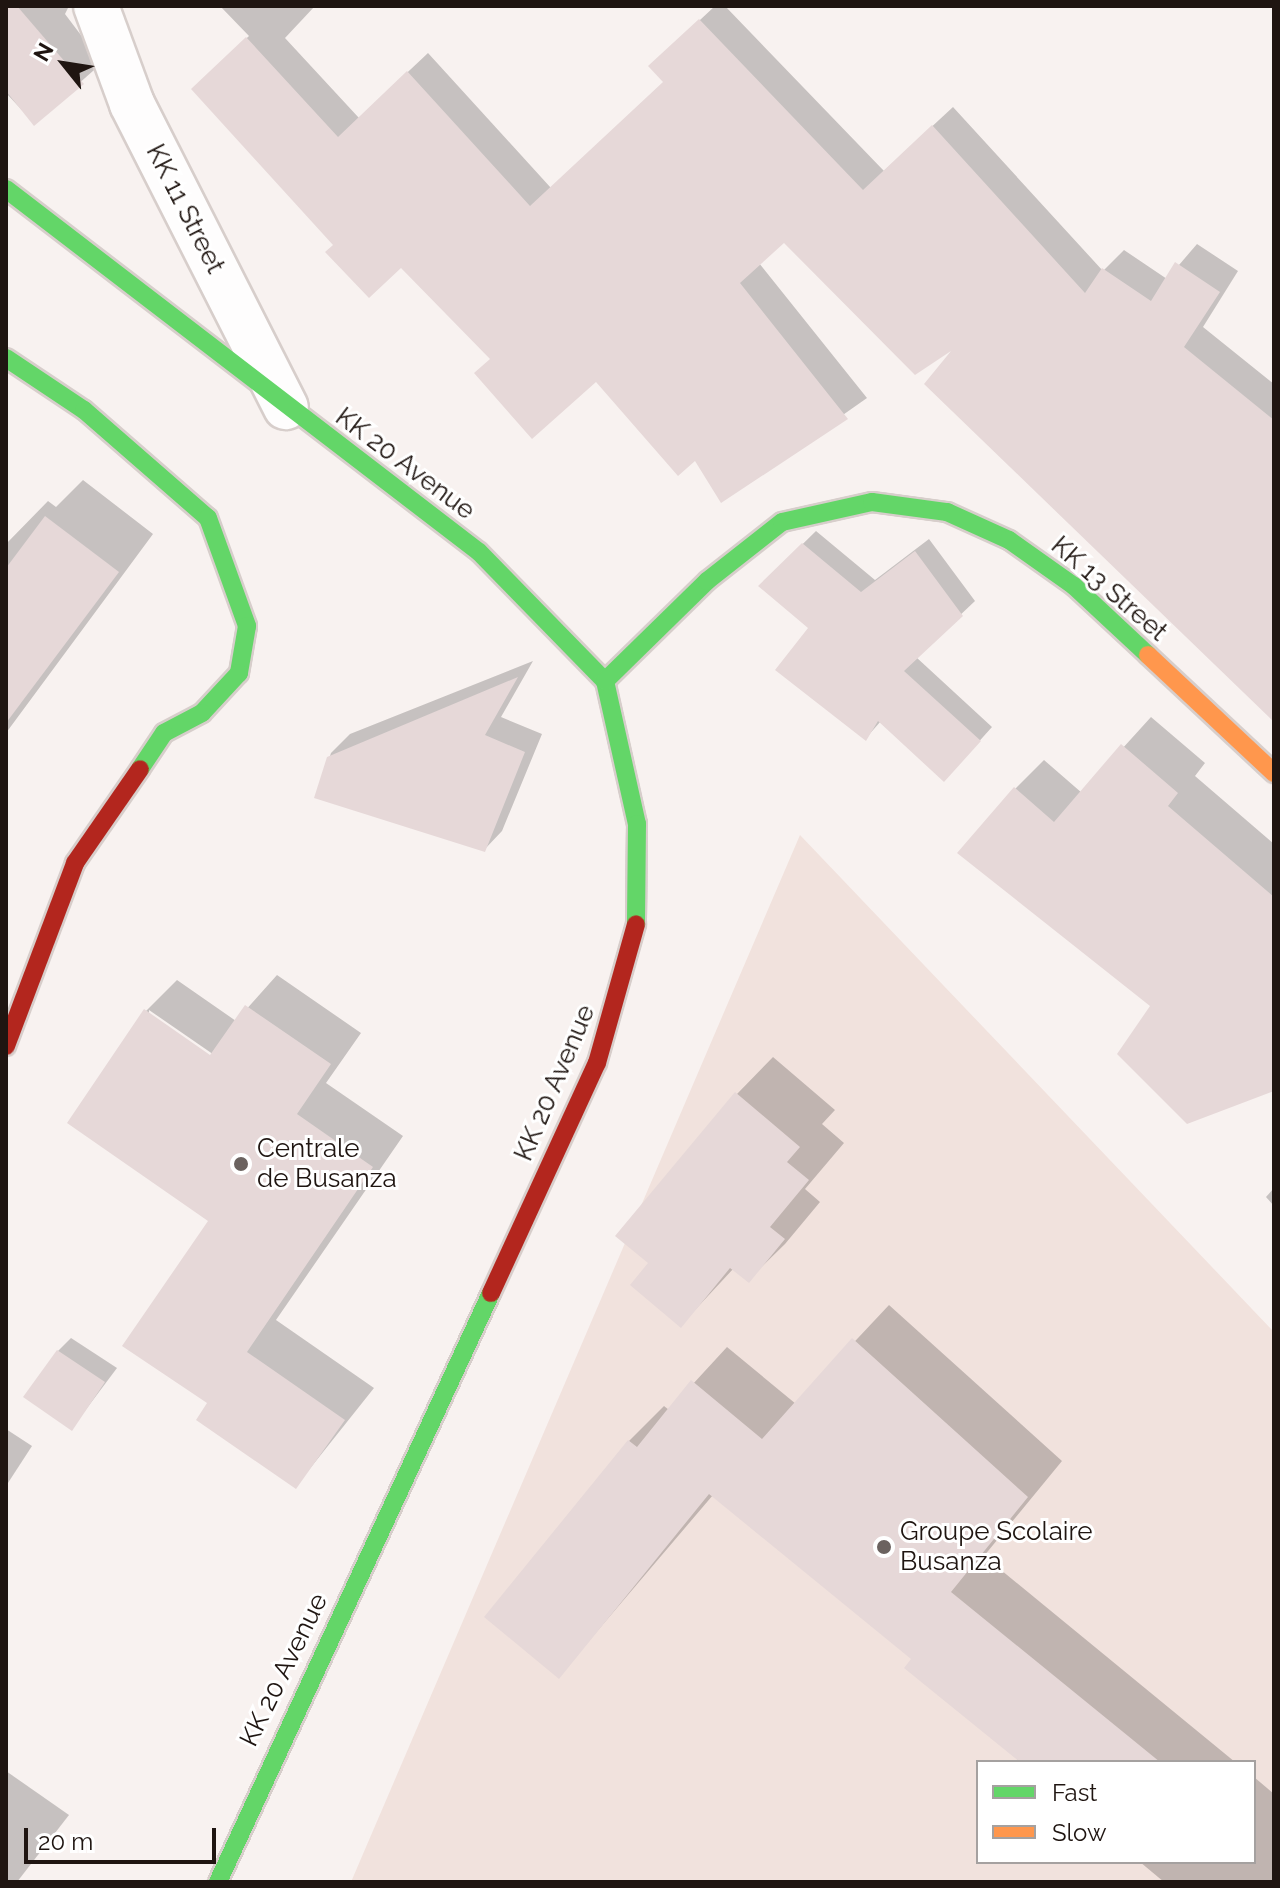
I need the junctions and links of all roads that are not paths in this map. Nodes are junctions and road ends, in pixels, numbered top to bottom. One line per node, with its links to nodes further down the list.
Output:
1 (96, 6): 4 (street, KK 11 Street)
2 (6, 189): 4 (main road, KK 20 Avenue)
3 (6, 358): 7 (main road)
4 (286, 407): 5 (main road, KK 20 Avenue)
5 (605, 681): 6 (main road, KK 13 Street); 8 (main road, KK 20 Avenue)
6 (1274, 773)
7 (6, 1046)
8 (218, 1882)

